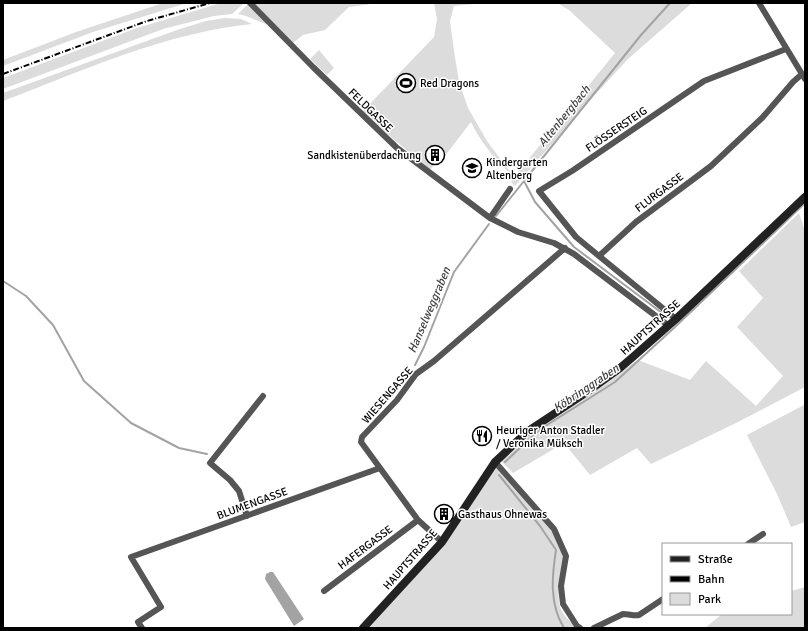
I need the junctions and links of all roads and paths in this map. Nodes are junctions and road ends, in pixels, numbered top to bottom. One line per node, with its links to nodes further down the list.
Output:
1 (250, 3): 7 (street, FELDGASSE)
2 (759, 3): 3 (street)
3 (786, 49): 4 (street); 9 (street, FLÖSSERSTEIG)
4 (804, 76): 9 (street, FLURGASSE)
5 (510, 189): 7 (street)
6 (805, 197): 10 (main road, HAUPTSTRASSE)
7 (490, 218): 8 (street, FELDGASSE)
8 (565, 248): 11 (street, FELDGASSE); 14 (street, WIESENGASSE)
9 (599, 256): 10 (street)
10 (676, 319): 11 (main road, HAUPTSTRASSE)
11 (669, 326): 13 (main road, HAUPTSTRASSE)
12 (263, 396): 15 (street)
13 (495, 462): 18 (main road, HAUPTSTRASSE); 24 (street)
14 (380, 468): 15 (street, BLUMENGASSE); 16 (street, WIESENGASSE)
15 (247, 516): 22 (street, BLUMENGASSE)
16 (418, 520): 18 (street, WIESENGASSE); 20 (street, HAFERGASSE)
17 (764, 534): 19 (street)
18 (442, 542): 23 (main road, HAUPTSTRASSE)
19 (750, 543)
20 (324, 591)
21 (662, 600): 25 (street)
22 (142, 628)
23 (363, 628)
24 (580, 628)
25 (594, 628)

